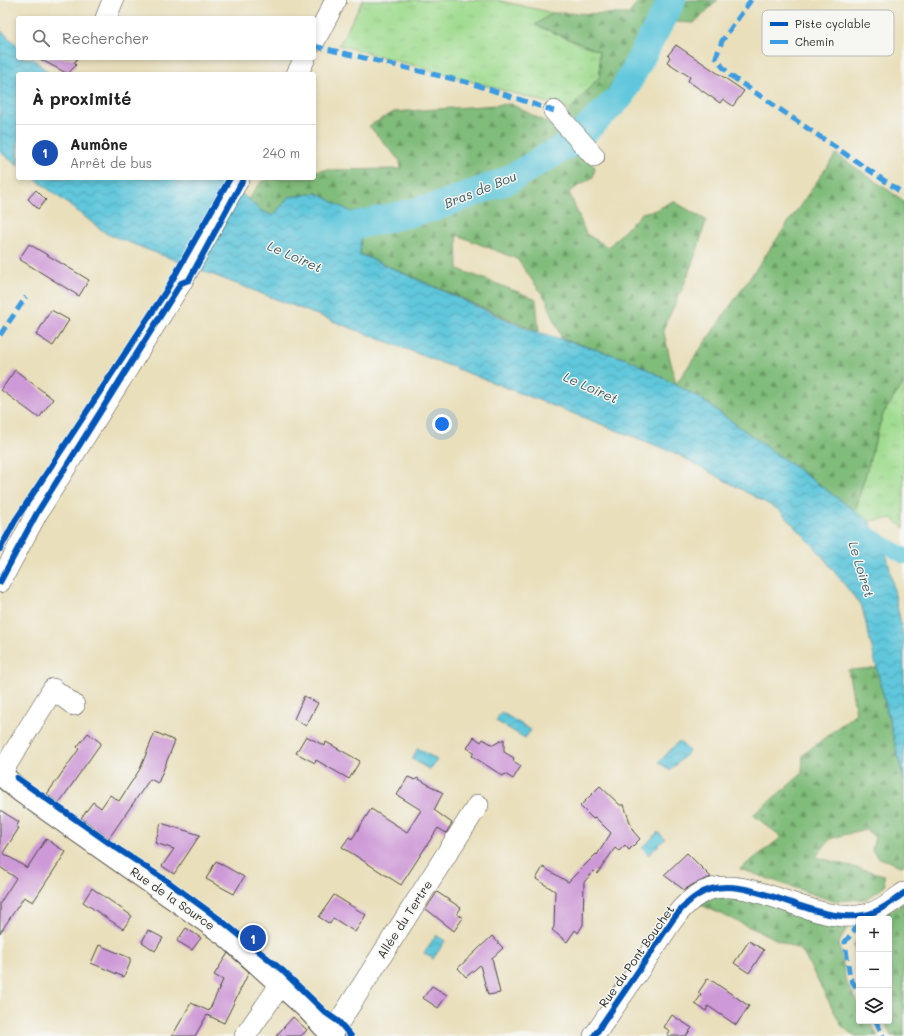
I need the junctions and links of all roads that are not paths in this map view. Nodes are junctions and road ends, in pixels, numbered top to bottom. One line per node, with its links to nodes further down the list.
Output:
1 (113, 0): 3 (street)
2 (336, 0): 4 (street)
3 (107, 16)
4 (316, 38)
5 (304, 60): 6 (street)
6 (297, 72)
7 (554, 111): 8 (street)
8 (594, 156)
9 (239, 180): 10 (street)
10 (0, 582)
11 (74, 705): 12 (street)
12 (0, 774): 15 (main road, Rue de la Source)
13 (478, 805): 16 (street, Allée du Tertre)
14 (904, 893): 18 (street, Rue du Pont Bouchet)
15 (281, 984): 16 (main road, Rue de la Source); 17 (street)
16 (330, 1032)
17 (245, 1036)
18 (594, 1036)

